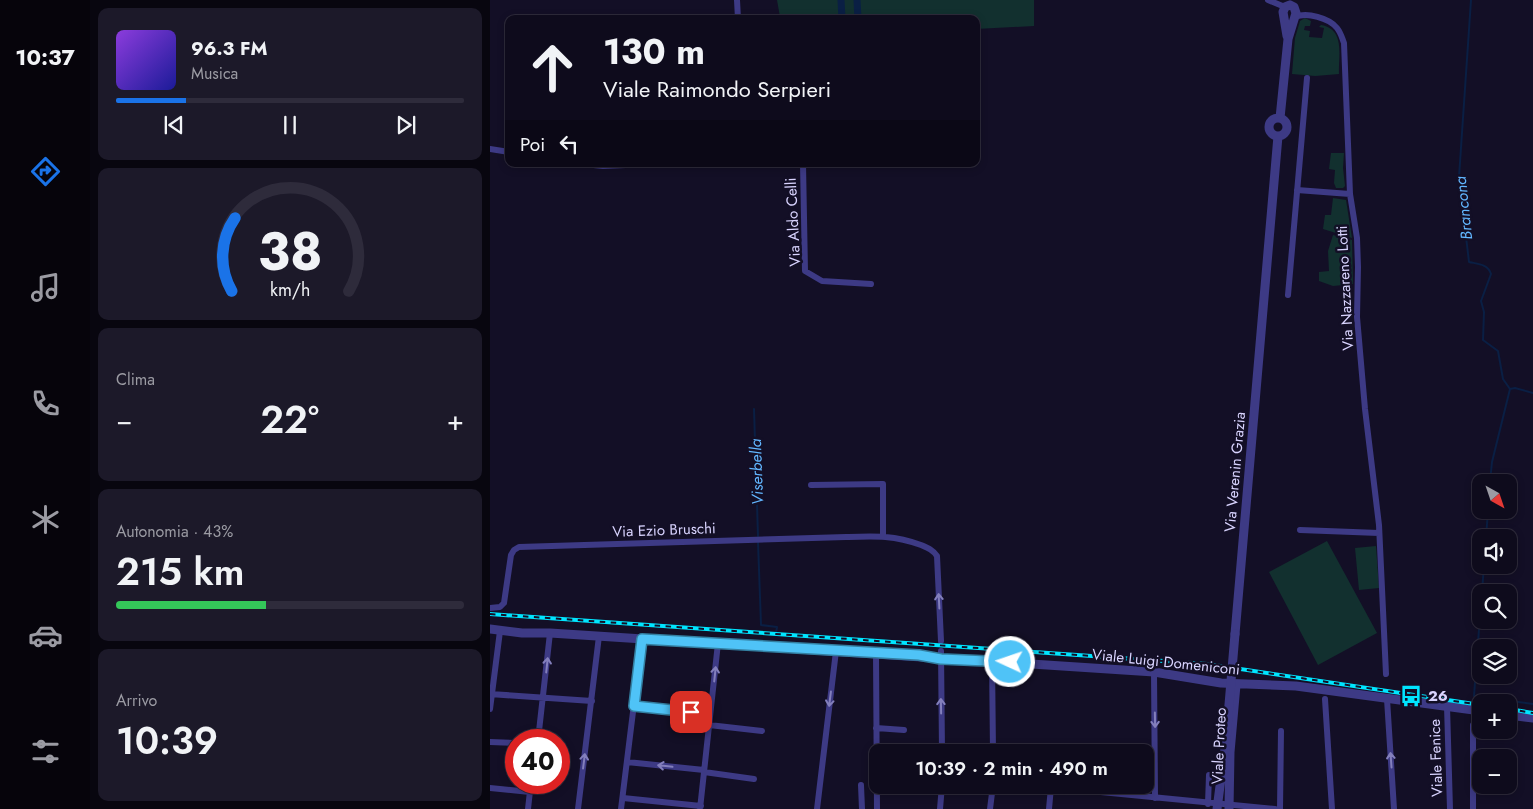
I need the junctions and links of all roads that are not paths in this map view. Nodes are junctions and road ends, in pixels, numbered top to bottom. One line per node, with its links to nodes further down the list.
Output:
1 (737, 0): 4 (street)
2 (1268, 0): 3 (street)
3 (1290, 5): 5 (street, Via Nazzareno Lotti); 6 (street, Via Verenin Grazia); 7 (street, Via Verenin Grazia)
4 (738, 15)
5 (1312, 15): 6 (street); 13 (street, Via Nazzareno Lotti)
6 (1295, 17): 7 (street, Via Verenin Grazia)
7 (1288, 39): 86 (street, Via Verenin Grazia, bridge)
8 (1307, 78): 12 (street)
9 (490, 149): 10 (street)
10 (505, 151)
11 (802, 167): 14 (street, Via Aldo Celli)
12 (1297, 190): 13 (street); 15 (street)
13 (1350, 194): 18 (street, Via Nazzareno Lotti)
14 (871, 284)
15 (1288, 295)
16 (811, 485): 19 (street)
17 (1300, 530): 18 (street)
18 (1379, 533): 33 (street, Via Nazzareno Lotti)
19 (883, 536): 20 (street, Via Ezio Bruschi); 26 (street, Via Ezio Bruschi, one-way to 19)
20 (492, 608)
21 (490, 629): 22 (street, Viale Luigi Domeniconi)
22 (500, 631): 23 (street, Viale Luigi Domeniconi); 35 (street)
23 (550, 633): 24 (street, Viale Luigi Domeniconi); 36 (street, one-way to 23)
24 (599, 636): 25 (street, Viale Luigi Domeniconi); 39 (street)
25 (642, 639): 27 (street, Viale Luigi Domeniconi); 40 (street)
26 (942, 641)
27 (718, 644): 28 (street, Viale Luigi Domeniconi); 44 (street, one-way to 27)
28 (836, 651): 29 (street, Viale Luigi Domeniconi); 80 (street, one-way to 80)
29 (876, 653): 30 (street, Viale Luigi Domeniconi); 48 (street)
30 (941, 655): 31 (street, Viale Luigi Domeniconi); 57 (street, one-way to 30)
31 (992, 660): 32 (street, Viale Luigi Domeniconi); 58 (street)
32 (1154, 672): 34 (street, Viale Luigi Domeniconi); 73 (street, one-way to 73)
33 (1386, 674)
34 (1236, 685): 38 (street, Viale Luigi Domeniconi); 75 (street, Viale Proteo)
35 (491, 694): 36 (street); 42 (street)
36 (543, 698): 39 (street); 49 (street)
37 (1325, 699): 89 (street)
38 (1386, 699): 41 (street, Viale Luigi Domeniconi); 90 (street, one-way to 38)
39 (592, 701): 78 (street, one-way to 39)
40 (634, 706): 44 (street); 59 (street)
41 (1447, 706): 43 (street, Viale Luigi Domeniconi); 91 (street, Viale Fenice)
42 (490, 709)
43 (1472, 709)
44 (710, 714): 47 (street)
45 (1517, 716): 46 (street)
46 (1533, 718)
47 (709, 725): 51 (street); 60 (street)
48 (876, 728): 50 (street); 56 (street)
49 (539, 729)
50 (904, 730)
51 (762, 731)
52 (1281, 731): 88 (street)
53 (1473, 739): 92 (street)
54 (490, 742): 55 (street)
55 (505, 743)
56 (876, 744)
57 (942, 744)
58 (993, 744)
59 (626, 762): 60 (street, one-way to 59); 72 (street)
60 (704, 771): 62 (street); 76 (street)
61 (1208, 775): 74 (street)
62 (754, 779)
63 (861, 785): 81 (street)
64 (490, 788): 65 (street)
65 (505, 790)
66 (530, 794): 77 (street)
67 (877, 794): 82 (street)
68 (941, 794): 83 (street)
69 (992, 794): 84 (street)
70 (1050, 794): 85 (street)
71 (1117, 794): 73 (street)
72 (623, 798): 76 (street); 79 (street)
73 (1155, 798): 74 (street)
74 (1208, 804): 75 (street)
75 (1230, 807): 87 (street)
76 (700, 808)
77 (528, 809)
78 (578, 809)
79 (621, 809)
80 (817, 809)
81 (862, 809)
82 (877, 809)
83 (940, 809)
84 (990, 809)
85 (1049, 809)
86 (1216, 809)
87 (1275, 809)
88 (1280, 809)
89 (1332, 809)
90 (1394, 809)
91 (1450, 809)
92 (1473, 809)

